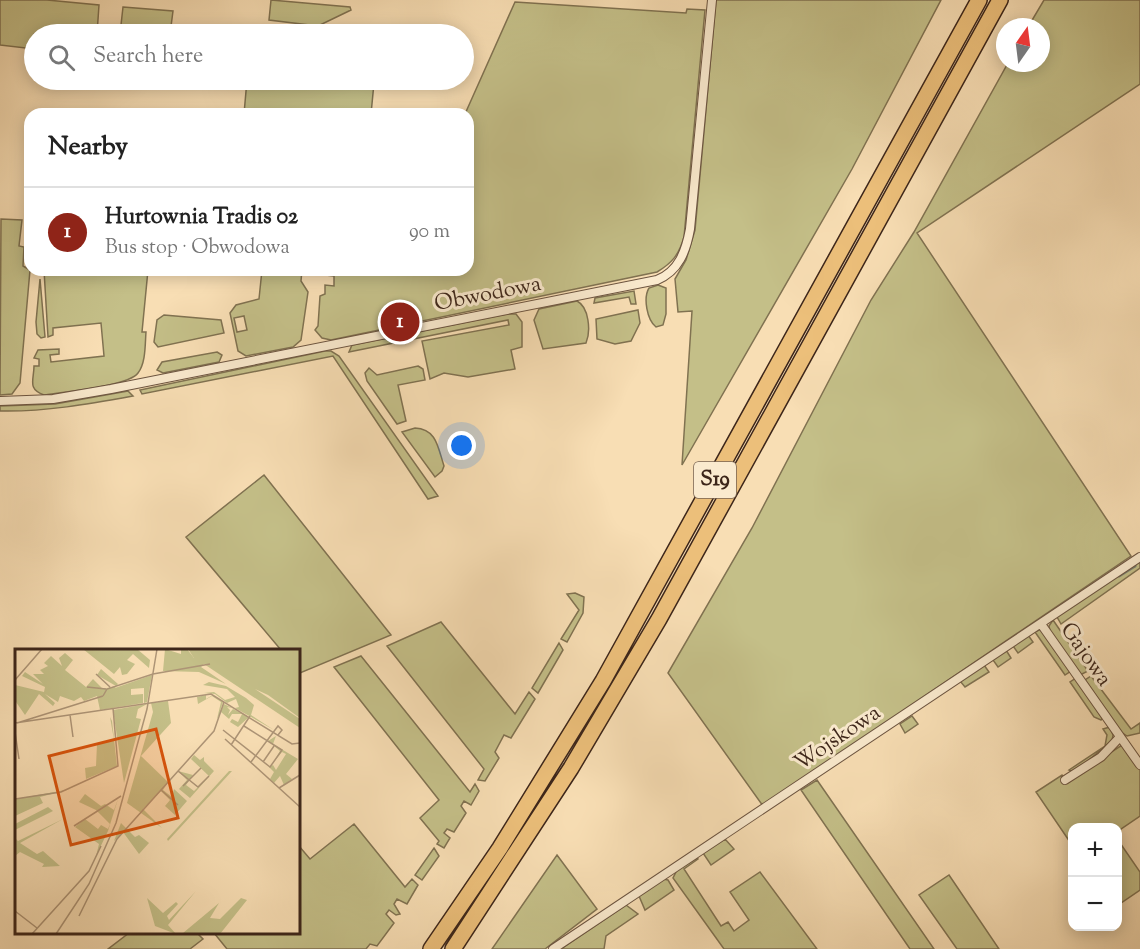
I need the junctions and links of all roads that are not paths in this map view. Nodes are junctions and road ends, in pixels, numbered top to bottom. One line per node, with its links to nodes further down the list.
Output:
1 (712, 0): 4 (street, Obwodowa)
2 (980, 0): 10 (highway, S19)
3 (1000, 0): 11 (highway, S19)
4 (0, 401)
5 (1140, 557): 6 (street, Wojskowa)
6 (1041, 624): 7 (street, Gajowa); 12 (street, Wojskowa)
7 (1120, 737): 8 (street, Gajowa); 9 (street)
8 (1140, 765)
9 (1065, 780)
10 (431, 949)
11 (453, 949)
12 (553, 949)

